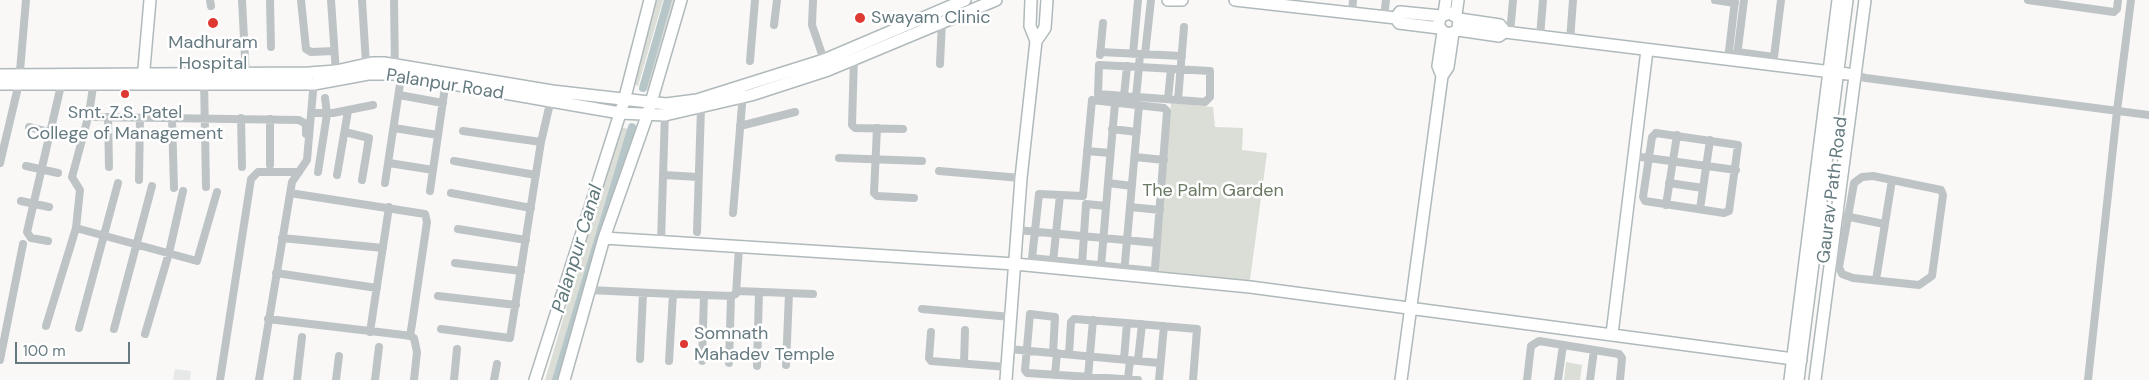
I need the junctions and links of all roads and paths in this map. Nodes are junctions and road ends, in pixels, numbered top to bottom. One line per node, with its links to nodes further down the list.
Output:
1 (26, 0): 85 (street)
2 (150, 0): 86 (street)
3 (242, 0): 88 (street)
4 (270, 0): 59 (street)
5 (302, 0): 61 (street)
6 (331, 0): 61 (street)
7 (362, 0): 69 (street)
8 (394, 0): 76 (street)
9 (650, 0): 98 (street)
10 (681, 0): 101 (street)
11 (755, 0): 68 (street)
12 (777, 0): 50 (street)
13 (813, 0): 71 (street)
14 (965, 0): 46 (street)
15 (996, 0): 46 (street)
16 (1031, 0): 58 (street)
17 (1046, 0): 58 (street)
18 (1138, 0): 51 (street)
19 (1151, 0): 52 (street)
20 (1168, 0): 21 (street)
21 (1182, 0)
22 (1235, 0): 41 (street)
23 (1353, 0): 45 (street)
24 (1386, 0): 47 (street)
25 (1446, 0): 49 (street)
26 (1458, 0): 49 (street)
27 (1513, 0): 54 (street)
28 (1543, 0): 56 (street)
29 (1573, 0): 57 (street)
30 (1715, 0): 40 (street)
31 (1744, 0): 66 (street)
32 (1781, 0): 66 (street)
33 (1838, 0): 80 (street)
34 (1847, 0): 80 (street, Gaurav Path Road)
35 (1858, 0): 80 (street, Gaurav Path Road)
36 (1865, 0): 80 (street)
37 (2028, 0): 42 (street)
38 (2118, 0): 42 (street)
39 (2131, 0): 107 (street)
40 (1735, 1): 66 (street)
41 (1262, 2): 43 (street)
42 (2061, 2)
43 (1295, 4): 44 (street)
44 (1323, 5): 45 (street)
45 (1352, 14): 47 (street)
46 (948, 15): 55 (street); 55 (street); 70 (street)
47 (1390, 18): 49 (street)
48 (1103, 23): 63 (street)
49 (1449, 23): 54 (street); 242 (street)
50 (774, 25)
51 (1136, 26): 52 (street); 64 (street)
52 (1148, 27): 64 (street)
53 (1184, 27): 65 (street)
54 (1508, 32): 56 (street)
55 (899, 34): 60 (street); 67 (street)
56 (1540, 37): 57 (street)
57 (1570, 40): 62 (street)
58 (1036, 41): 166 (street)
59 (271, 47)
60 (855, 48): 67 (street); 71 (street)
61 (334, 50): 79 (street)
62 (1647, 50): 66 (street); 139 (street)
63 (1100, 52): 64 (street); 72 (street)
64 (1140, 54): 65 (street); 74 (street)
65 (1182, 56): 77 (street)
66 (1734, 58): 80 (street)
67 (854, 60): 71 (street); 124 (street)
68 (750, 62)
69 (366, 64): 76 (street); 79 (street)
70 (940, 64)
71 (826, 65): 90 (street)
72 (1099, 65): 73 (street); 93 (street)
73 (1127, 66): 74 (street); 93 (street)
74 (1139, 67): 75 (street); 94 (street)
75 (1171, 68): 77 (street); 96 (street)
76 (398, 69): 79 (street, Palanpur Road); 84 (street, Palanpur Road); 91 (street)
77 (1181, 69): 97 (street); 97 (street)
78 (0, 75): 85 (street)
79 (337, 76): 83 (street, Palanpur Road)
80 (1842, 76): 107 (street); 198 (street, Gaurav Path Road); 276 (street, Gaurav Path Road)
81 (63, 78): 82 (street, Palanpur Road); 85 (street, Palanpur Road); 128 (street)
82 (94, 78): 86 (street, Palanpur Road); 201 (street)
83 (314, 78): 88 (street, Palanpur Road); 109 (street)
84 (446, 78): 92 (street, Palanpur Road); 99 (street)
85 (19, 79): 89 (street, Palanpur Road); 149 (street)
86 (144, 79): 87 (street, Palanpur Road)
87 (204, 79): 88 (street, Palanpur Road); 118 (street)
88 (246, 79)
89 (0, 84)
90 (743, 91): 104 (street); 105 (street); 121 (street)
91 (399, 95): 99 (street); 123 (street)
92 (551, 96): 98 (street); 110 (street, Palanpur Road); 135 (street)
93 (1124, 96): 94 (street)
94 (1136, 97): 96 (street)
95 (325, 98): 111 (street)
96 (1168, 99): 97 (street)
97 (1178, 100)
98 (624, 101): 101 (street); 110 (street)
99 (443, 103): 131 (street)
100 (1115, 103): 103 (street); 126 (street); 137 (street)
101 (651, 104): 105 (street); 113 (street)
102 (373, 105): 106 (street)
103 (1140, 105): 130 (street); 144 (street)
104 (700, 108): 105 (street); 165 (street)
105 (666, 109): 113 (street, Palanpur Road); 163 (street)
106 (348, 111): 111 (street); 129 (street)
107 (2117, 111): 112 (street); 312 (street)
108 (795, 112): 121 (street)
109 (312, 113): 111 (street); 159 (street)
110 (620, 113): 113 (street, Palanpur Road); 297 (street)
111 (327, 114): 160 (street)
112 (2149, 115)
113 (647, 116): 210 (street)
114 (94, 117): 115 (street)
115 (108, 117): 116 (street); 154 (street)
116 (140, 118): 117 (street); 167 (street)
117 (172, 118): 118 (street); 177 (street)
118 (205, 118): 119 (street); 176 (street)
119 (240, 118): 120 (street); 152 (street)
120 (270, 119): 136 (street); 150 (street)
121 (740, 126): 197 (street)
122 (29, 127): 128 (street)
123 (394, 128): 131 (street); 148 (street)
124 (876, 128): 125 (street); 142 (street)
125 (903, 129)
126 (1112, 129): 130 (street); 138 (street)
127 (463, 131): 135 (street)
128 (50, 132): 133 (street); 155 (street)
129 (345, 132): 162 (street); 168 (street)
130 (1137, 132): 140 (street)
131 (438, 135): 156 (street)
132 (1677, 135): 134 (street); 143 (street); 147 (street)
133 (72, 138)
134 (1710, 140): 153 (street); 157 (street)
135 (541, 142): 164 (street)
136 (304, 151)
137 (1087, 151): 138 (street); 186 (street)
138 (1110, 153): 172 (street)
139 (1634, 156): 143 (street); 259 (street)
140 (1135, 157): 144 (street); 175 (street)
141 (839, 158): 142 (street)
142 (875, 158): 146 (street); 185 (street)
143 (1648, 158): 147 (street); 189 (street)
144 (1164, 160): 196 (street)
145 (454, 161): 164 (street)
146 (922, 161)
147 (1672, 161): 153 (street); 173 (street)
148 (389, 162): 156 (street); 171 (street)
149 (0, 163)
150 (270, 165)
151 (26, 166): 155 (street)
152 (242, 166)
153 (1706, 166): 157 (street); 178 (street)
154 (109, 167)
155 (41, 170): 161 (street); 188 (street)
156 (432, 170): 180 (street)
157 (1736, 170): 195 (street)
158 (938, 171): 166 (street)
159 (299, 172): 183 (street); 289 (street)
160 (318, 172)
161 (58, 174)
162 (337, 175)
163 (664, 175): 165 (street); 215 (street)
164 (536, 176): 194 (street)
165 (698, 177): 204 (street)
166 (1021, 178): 203 (street)
167 (139, 180)
168 (362, 180)
169 (1892, 180): 199 (street); 200 (street); 230 (street)
170 (118, 183): 208 (street)
171 (385, 183)
172 (1108, 183): 175 (street); 190 (street)
173 (1669, 183): 178 (street); 189 (street)
174 (152, 186): 218 (street)
175 (1132, 186): 193 (street)
176 (206, 187)
177 (174, 188)
178 (1703, 188): 195 (street)
179 (182, 191): 221 (street)
180 (430, 191)
181 (217, 192): 221 (street)
182 (451, 192): 194 (street)
183 (290, 193): 192 (street); 209 (street)
184 (1060, 195): 186 (street); 205 (street); 206 (street)
185 (914, 198)
186 (1084, 200): 190 (street); 207 (street)
187 (21, 201): 188 (street)
188 (34, 203): 191 (street); 214 (street)
189 (1666, 204): 195 (street)
190 (1106, 206): 211 (street)
191 (49, 207)
192 (389, 207): 220 (street); 260 (street)
193 (1130, 207): 196 (street); 213 (street)
194 (531, 208): 212 (street)
195 (1700, 209)
196 (1160, 210): 216 (street)
197 (733, 213)
198 (1833, 214): 199 (street); 310 (street, Gaurav Path Road); 311 (street)
199 (1848, 216): 200 (street); 230 (street)
200 (1884, 224): 230 (street)
201 (76, 228): 208 (street); 249 (street)
202 (458, 229): 212 (street)
203 (1017, 230): 205 (street); 224 (street)
204 (697, 232)
205 (1035, 232): 206 (street); 222 (street)
206 (1056, 233): 207 (street); 222 (street)
207 (1083, 236): 211 (street); 225 (street)
208 (105, 237): 218 (street); 251 (street)
209 (282, 238): 220 (street); 229 (street)
210 (604, 238): 215 (street); 232 (street)
211 (1103, 238): 213 (street); 226 (street)
212 (526, 240): 227 (street)
213 (1127, 240): 216 (street); 228 (street)
214 (48, 241)
215 (661, 242): 219 (street)
216 (1157, 243): 228 (street)
217 (23, 244): 274 (street)
218 (137, 245): 221 (street); 252 (street)
219 (740, 247): 224 (street); 235 (street)
220 (383, 248): 231 (street)
221 (169, 253): 258 (street)
222 (1053, 262): 225 (street)
223 (455, 263): 227 (street)
224 (1015, 264): 228 (street); 244 (street)
225 (1082, 265): 226 (street)
226 (1101, 267): 228 (street)
227 (521, 271): 241 (street)
228 (1124, 272): 242 (street)
229 (276, 273): 231 (street); 245 (street)
230 (1876, 280)
231 (377, 288): 256 (street)
232 (590, 290): 234 (street); 298 (street)
233 (759, 292): 235 (street); 236 (street); 284 (street)
234 (643, 293): 237 (street); 273 (street)
235 (734, 293): 239 (street); 279 (street)
236 (789, 293): 238 (street); 283 (street)
237 (673, 294): 239 (street); 277 (street)
238 (813, 294)
239 (704, 295): 278 (street)
240 (438, 296): 241 (street)
241 (516, 305): 253 (street)
242 (1411, 308): 255 (street); 303 (street)
243 (922, 309): 244 (street)
244 (1011, 317): 266 (street)
245 (268, 318): 256 (street); 290 (street)
246 (1093, 320): 247 (street); 270 (street); 272 (street)
247 (1127, 323): 248 (street); 275 (street)
248 (1142, 324): 250 (street); 275 (street)
249 (46, 326)
250 (1164, 326): 281 (street); 302 (street)
251 (79, 328)
252 (114, 329)
253 (441, 329)
254 (965, 330): 280 (street)
255 (1579, 330): 259 (street); 264 (street)
256 (370, 332): 260 (street)
257 (931, 332): 280 (street)
258 (146, 334)
259 (1612, 334): 276 (street)
260 (410, 336): 294 (street)
261 (302, 337): 291 (street)
262 (1563, 345): 264 (street); 304 (street); 305 (street)
263 (379, 347): 293 (street)
264 (1577, 347): 268 (street)
265 (457, 349): 295 (street)
266 (1009, 349): 267 (street); 285 (street)
267 (1026, 350): 269 (street); 269 (street); 286 (street)
268 (1594, 350): 306 (street); 307 (street)
269 (1055, 353): 270 (street); 286 (street)
270 (1069, 354): 272 (street)
271 (339, 356): 292 (street)
272 (1090, 356): 275 (street); 287 (street)
273 (640, 359)
274 (0, 360)
275 (1131, 360): 281 (street); 288 (street)
276 (1796, 360): 308 (street); 309 (street, Gaurav Path Road)
277 (669, 361)
278 (702, 361)
279 (729, 363)
280 (964, 363): 285 (street)
281 (1160, 363): 301 (street)
282 (497, 364): 296 (street)
283 (786, 365)
284 (757, 366)
285 (1007, 366): 299 (street)
286 (1055, 375): 287 (street)
287 (1088, 377): 288 (street)
288 (1128, 379): 300 (street)
289 (220, 380)
290 (259, 380)
291 (297, 380)
292 (336, 380)
293 (375, 380)
294 (414, 380)
295 (454, 380)
296 (494, 380)
297 (535, 380)
298 (564, 380)
299 (1006, 380)
300 (1138, 380)
301 (1159, 380)
302 (1193, 380)
303 (1401, 380)
304 (1527, 380)
305 (1558, 380)
306 (1590, 380)
307 (1620, 380)
308 (1790, 380)
309 (1798, 380)
310 (1808, 380)
311 (1815, 380)
312 (2088, 380)

